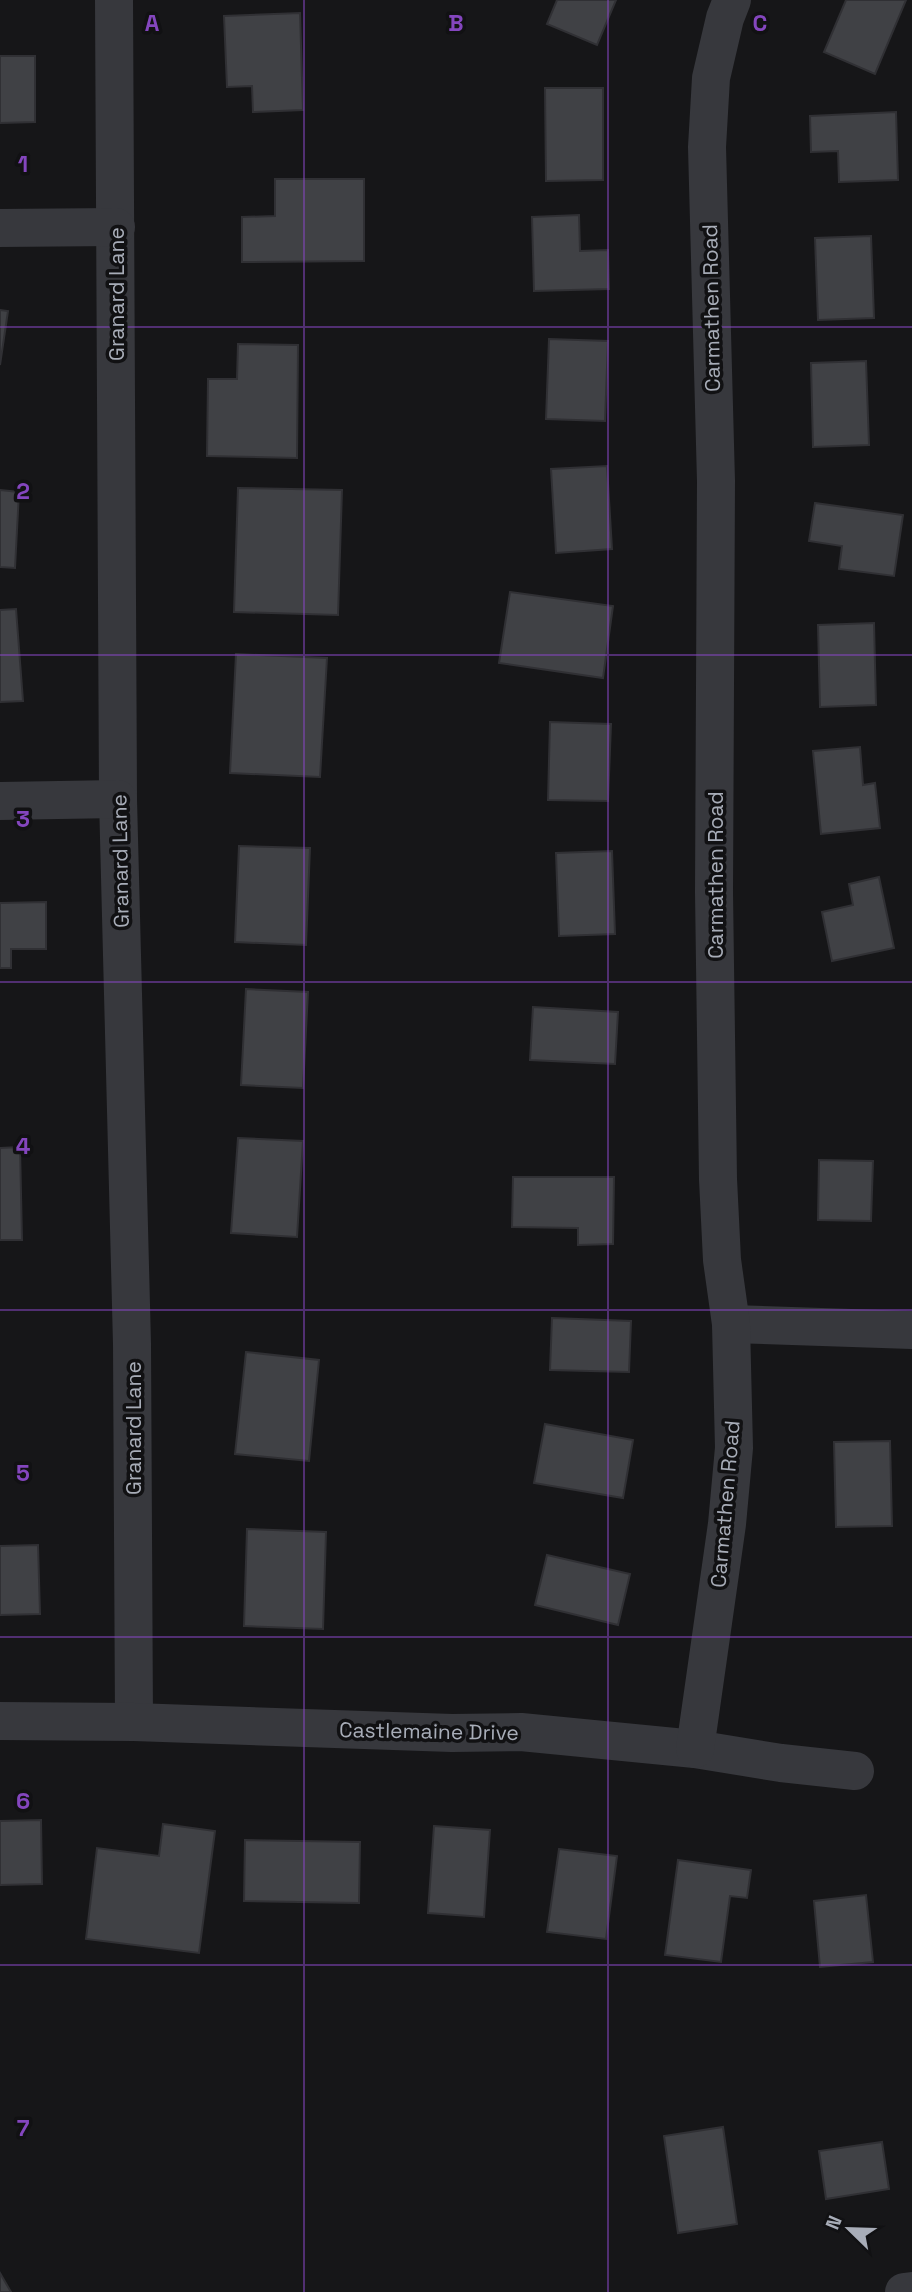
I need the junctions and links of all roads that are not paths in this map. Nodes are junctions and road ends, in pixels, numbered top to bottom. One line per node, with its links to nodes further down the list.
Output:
1 (114, 0): 3 (street, Granard Lane)
2 (732, 0): 7 (street, Carmathen Road)
3 (116, 227): 4 (street); 5 (street, Granard Lane)
4 (0, 228)
5 (118, 799): 6 (street); 10 (street, Granard Lane)
6 (0, 801)
7 (731, 1324): 8 (street); 11 (street, Carmathen Road)
8 (912, 1330)
9 (0, 1720): 10 (street, Castlemaine Drive)
10 (134, 1722): 11 (street, Castlemaine Drive)
11 (695, 1749): 12 (street, Castlemaine Drive)
12 (855, 1771)
13 (912, 2291): 14 (street)
14 (904, 2292)

